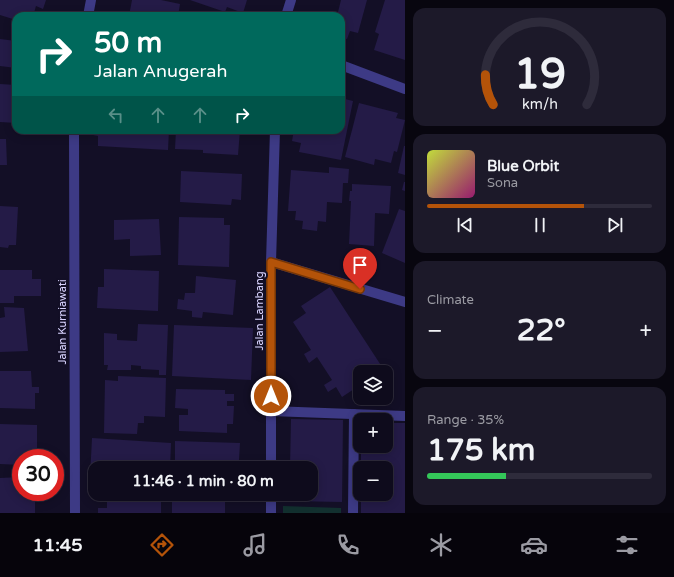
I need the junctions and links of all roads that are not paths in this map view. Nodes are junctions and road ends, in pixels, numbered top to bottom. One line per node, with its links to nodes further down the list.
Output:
1 (91, 0): 3 (street)
2 (291, 0): 4 (street)
3 (89, 12)
4 (287, 12)
5 (345, 66): 6 (street)
6 (405, 89)
7 (74, 134): 18 (street, Jalan Kurniawati)
8 (275, 134): 9 (street, Jalan Lambang)
9 (271, 262): 10 (street); 11 (street, Jalan Lambang)
10 (405, 302)
11 (271, 411): 12 (street); 16 (street, Jalan Lambang)
12 (353, 414)
13 (393, 416): 14 (street)
14 (405, 416)
15 (354, 453): 20 (street)
16 (271, 461)
17 (271, 501): 19 (street)
18 (75, 513)
19 (271, 513)
20 (353, 513)

